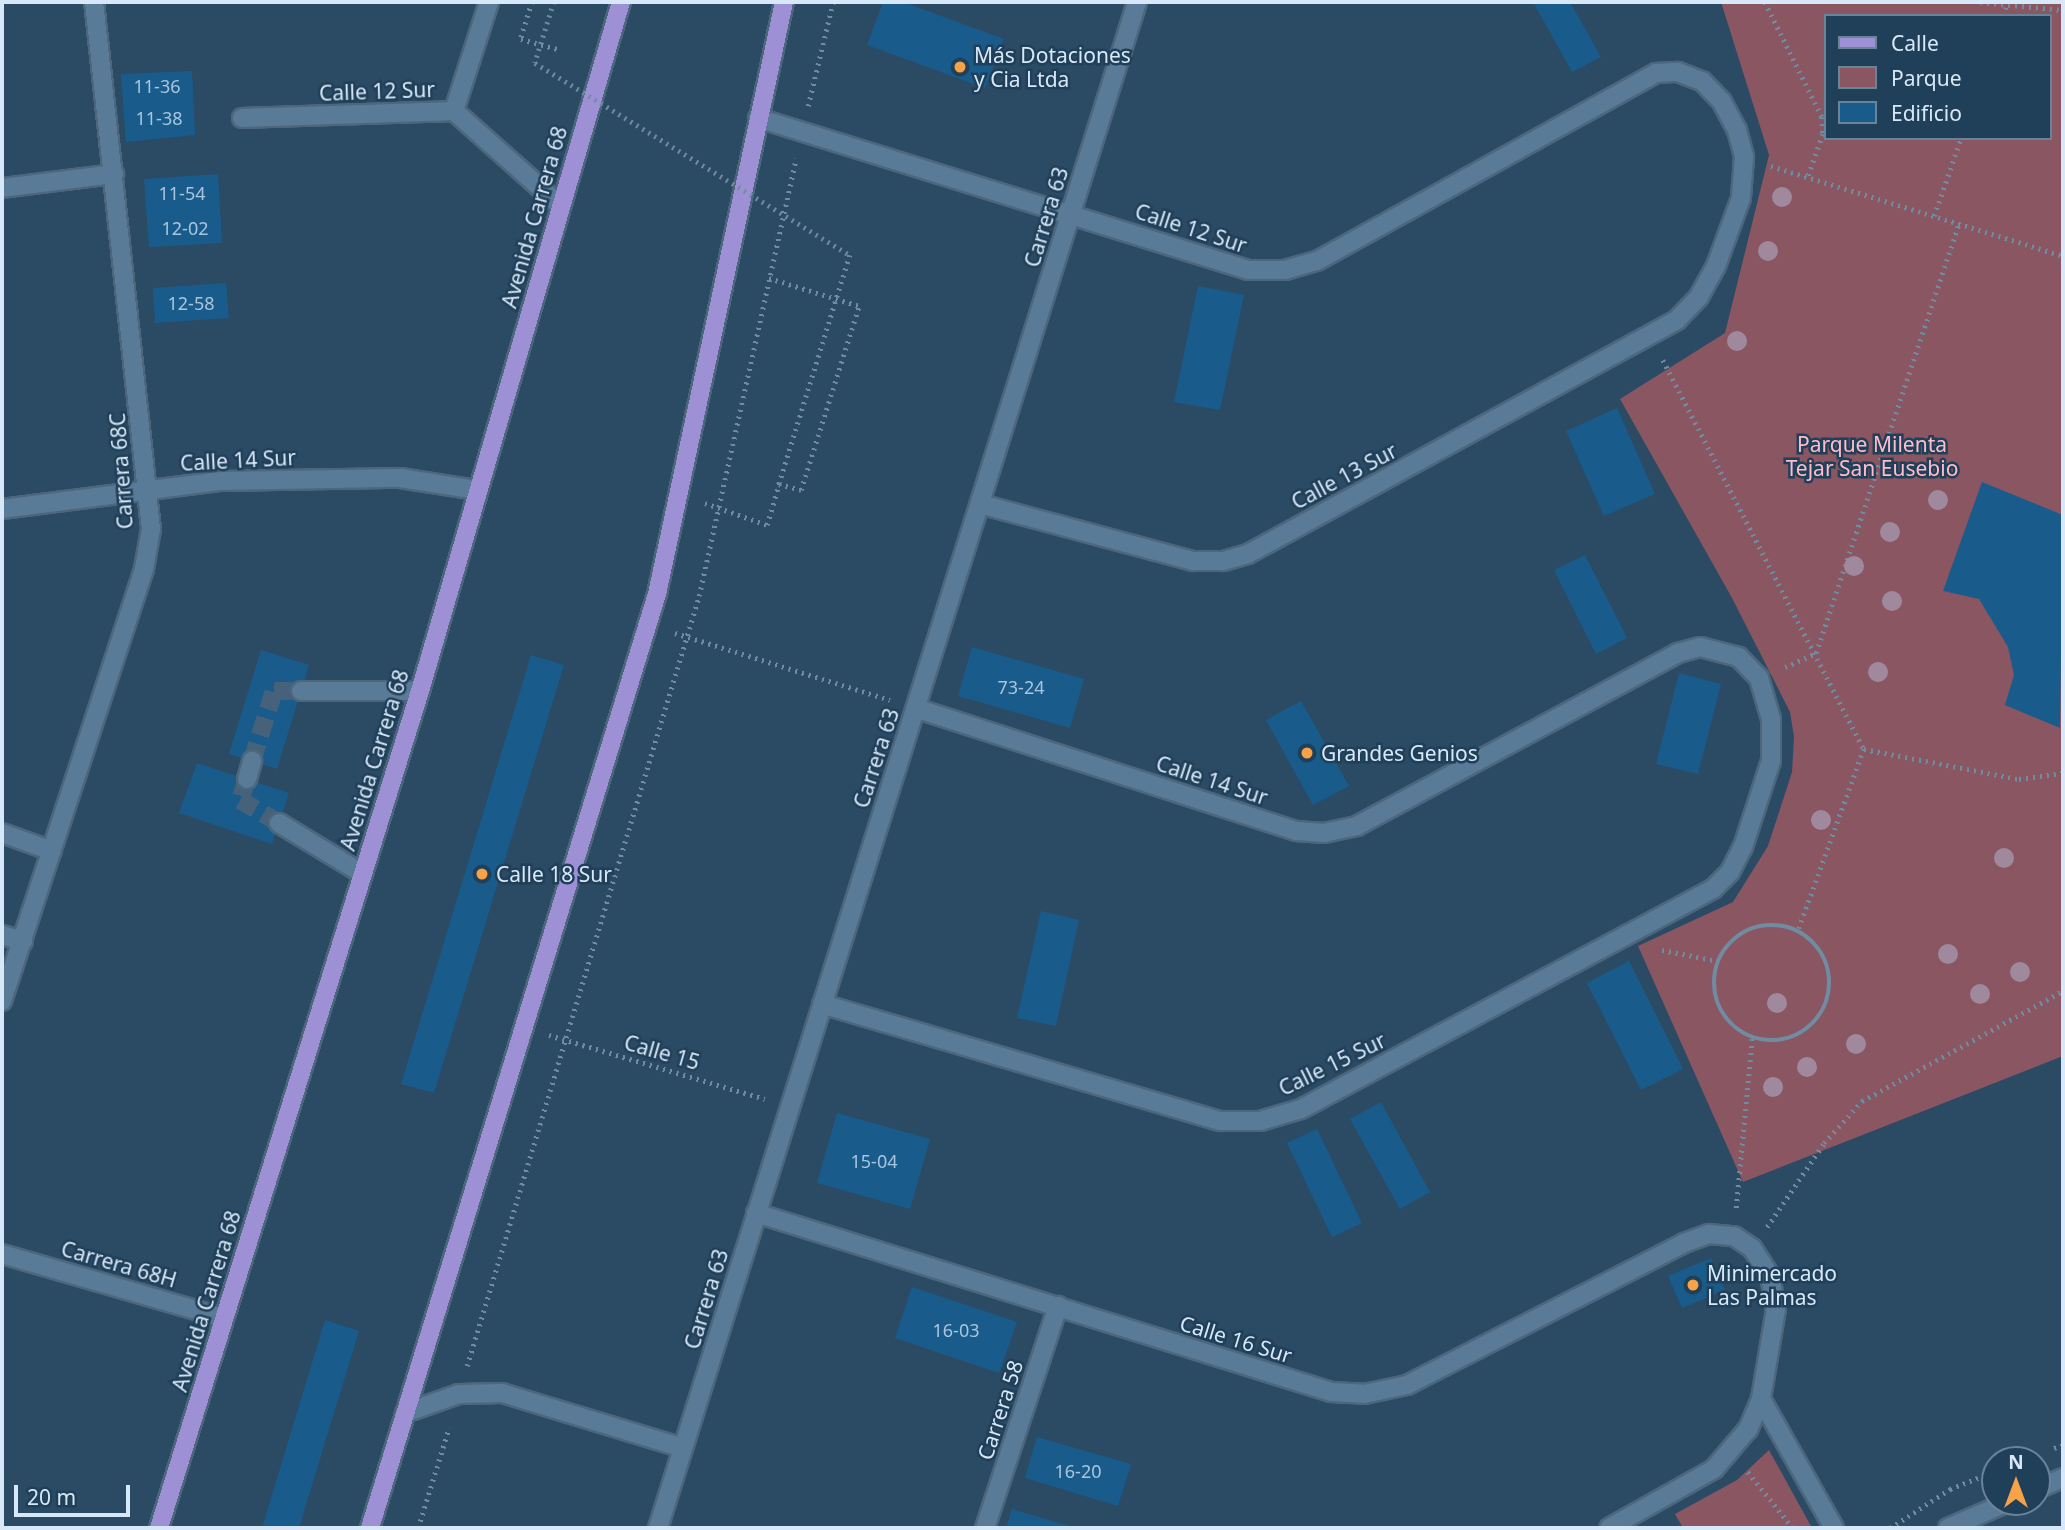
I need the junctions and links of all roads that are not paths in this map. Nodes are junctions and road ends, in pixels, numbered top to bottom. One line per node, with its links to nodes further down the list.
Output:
1 (94, 2): 10 (street, Carrera 68C)
2 (489, 2): 7 (street)
3 (621, 2): 12 (main road, Avenida Carrera 68)
4 (784, 2): 9 (main road)
5 (1141, 4): 13 (street, Carrera 63)
6 (1702, 81): 13 (street, Calle 12 Sur); 16 (street, Calle 13 Sur)
7 (454, 111): 8 (street, Calle 12 Sur); 12 (street, Calle 12 Sur)
8 (242, 118)
9 (758, 118): 13 (street, Calle 12 Sur); 37 (main road)
10 (114, 174): 11 (street); 14 (street, Carrera 68C)
11 (2, 188)
12 (561, 206): 15 (main road, Avenida Carrera 68)
13 (1071, 213): 16 (street, Carrera 63)
14 (149, 489): 15 (street, Calle 14 Sur); 17 (street, Calle 14 Sur); 25 (street, Carrera 68C)
15 (477, 491): 19 (main road, Avenida Carrera 68)
16 (980, 504): 20 (street, Carrera 63)
17 (2, 509)
18 (301, 691): 19 (street)
19 (420, 691): 26 (main road, Avenida Carrera 68)
20 (916, 708): 27 (street, Calle 14 Sur); 31 (street, Carrera 63)
21 (252, 761): 22 (street)
22 (247, 779)
23 (279, 823): 26 (street)
24 (2, 833): 25 (street)
25 (52, 851): 29 (street, Carrera 68C)
26 (363, 874): 35 (main road, Avenida Carrera 68)
27 (1713, 889): 31 (street, Calle 15 Sur)
28 (2, 935): 29 (street)
29 (23, 941): 30 (street, Carrera 68C)
30 (2, 1001)
31 (822, 1003): 32 (street, Carrera 63)
32 (756, 1213): 34 (street, Calle 16 Sur); 38 (street, Carrera 63)
33 (2, 1254): 35 (street, Carrera 68H)
34 (1058, 1306): 36 (street, Calle 16 Sur); 43 (street, Carrera 58)
35 (224, 1318): 40 (main road, Avenida Carrera 68)
36 (1761, 1399): 44 (street); 45 (street)
37 (405, 1413): 38 (street); 41 (main road)
38 (683, 1448): 42 (street, Carrera 63)
39 (1981, 1514): 46 (street)
40 (159, 1528)
41 (370, 1528)
42 (658, 1528)
43 (985, 1528)
44 (1609, 1528)
45 (1834, 1528)
46 (1948, 1528)

